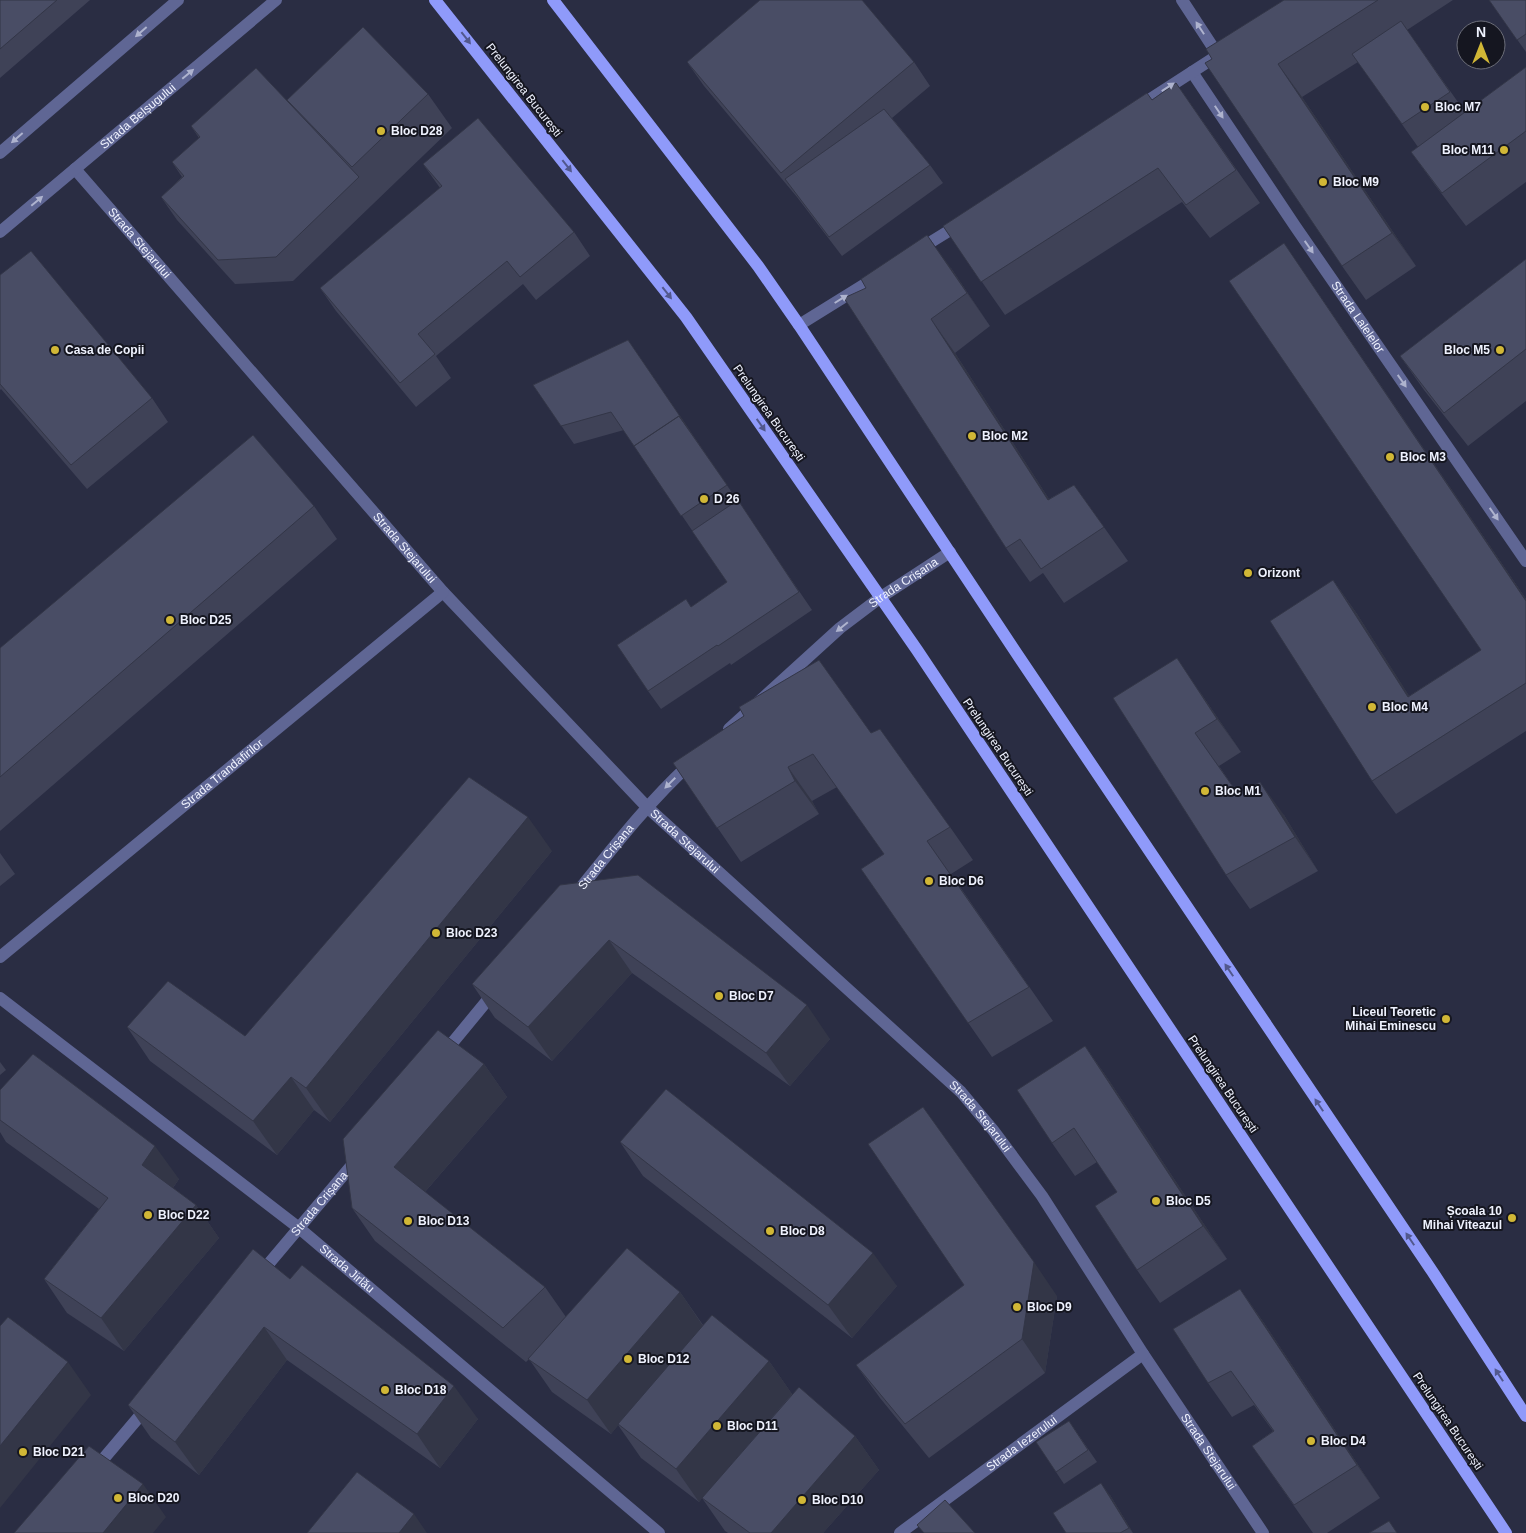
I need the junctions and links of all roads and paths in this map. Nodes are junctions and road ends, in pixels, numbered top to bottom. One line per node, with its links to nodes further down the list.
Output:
1 (178, 0): 10 (street, one-way to 10)
2 (276, 0): 11 (street, Strada Belșugului, one-way to 2)
3 (435, 0): 20 (main road, Prelungirea București, one-way to 20)
4 (553, 0): 16 (main road)
5 (1182, 0): 7 (street, one-way to 5)
6 (1233, 45): 7 (street)
7 (1218, 55): 8 (street)
8 (1192, 72): 9 (street, one-way to 8); 18 (street, Strada Lalelelor, one-way to 18)
9 (1126, 114)
10 (0, 153)
11 (75, 169): 13 (street, Strada Belșugului, one-way to 11); 19 (street, Strada Stejarului)
12 (972, 216): 14 (street)
13 (1, 228)
14 (906, 258)
15 (889, 269): 16 (street, one-way to 15)
16 (799, 325): 17 (main road)
17 (950, 552): 20 (street, Strada Crișana); 34 (main road, one-way to 17)
18 (1526, 561)
19 (443, 592): 23 (street, Strada Stejarului); 25 (street, Strada Trandafirilor)
20 (881, 597): 21 (street, Strada Crișana, one-way to 21); 39 (main road, Prelungirea București)
21 (722, 735)
22 (700, 755): 23 (street, Strada Crișana, one-way to 23)
23 (647, 807): 24 (street, Strada Crișana); 32 (street, Strada Stejarului)
24 (565, 907)
25 (0, 957)
26 (502, 983): 28 (street)
27 (0, 998): 30 (street, Strada Jirlău)
28 (438, 1060)
29 (362, 1152): 30 (street, Strada Crișana)
30 (299, 1228): 31 (street, Strada Crișana); 36 (street, Strada Jirlău)
31 (255, 1280)
32 (1142, 1354): 37 (street, Strada Iezerului); 38 (street, Strada Stejarului)
33 (155, 1398): 35 (street)
34 (1526, 1416)
35 (89, 1476)
36 (659, 1533)
37 (900, 1533)
38 (1263, 1533)
39 (1506, 1533)

